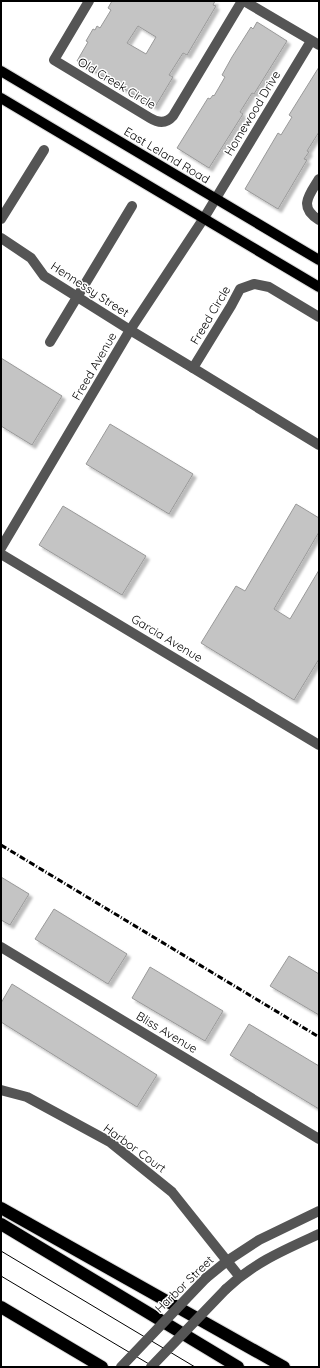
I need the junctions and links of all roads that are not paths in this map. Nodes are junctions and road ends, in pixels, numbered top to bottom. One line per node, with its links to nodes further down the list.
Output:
1 (89, 1): 2 (street, Old Creek Circle)
2 (243, 1): 3 (street)
3 (315, 43): 8 (street, Homewood Drive)
4 (1, 72): 8 (main road, East Leland Road)
5 (1, 98): 10 (main road)
6 (44, 150): 11 (street)
7 (319, 179): 12 (street)
8 (215, 199): 10 (street, Freed Avenue); 14 (main road, East Leland Road)
9 (132, 206): 16 (street)
10 (204, 218): 15 (main road); 18 (street, Freed Avenue)
11 (1, 219)
12 (319, 220)
13 (1, 238): 16 (street, Hennessy Street)
14 (319, 260)
15 (319, 287)
16 (77, 297): 18 (street, Hennessy Street); 19 (street)
17 (319, 317): 20 (street, Freed Circle)
18 (130, 330): 20 (street); 22 (street, Freed Avenue)
19 (50, 342)
20 (193, 368): 21 (street)
21 (319, 445)
22 (1, 548)
23 (1, 554): 24 (street, Garcia Avenue)
24 (319, 745)
25 (1, 947): 27 (street, Bliss Avenue)
26 (1, 1090): 32 (street, Harbor Court)
27 (319, 1139)
28 (1, 1208): 39 (highway)
29 (319, 1211): 32 (street, Harbor Street)
30 (1, 1224): 38 (highway)
31 (319, 1234): 33 (street)
32 (227, 1261): 33 (street, Harbor Court); 36 (street, Harbor Street, bridge)
33 (239, 1276): 37 (street, bridge)
34 (1, 1307): 35 (highway)
35 (102, 1367)
36 (121, 1367)
37 (151, 1367)
38 (238, 1367)
39 (284, 1367)

